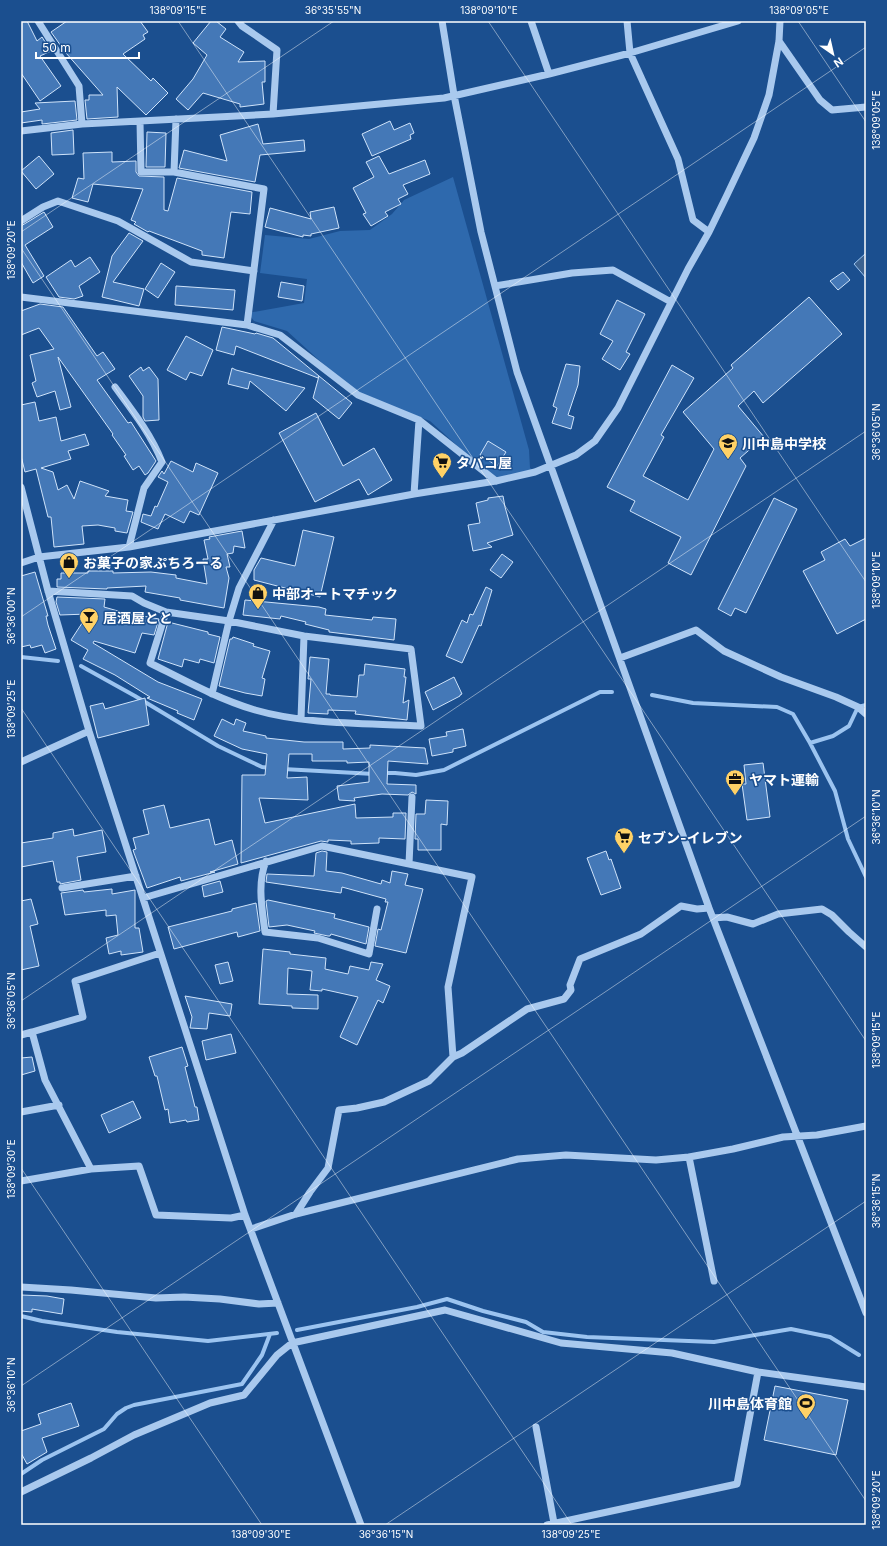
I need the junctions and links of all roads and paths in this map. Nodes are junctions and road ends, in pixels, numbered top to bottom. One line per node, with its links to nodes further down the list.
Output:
1 (38, 21): 16 (street)
2 (238, 21): 13 (street)
3 (442, 21): 11 (street)
4 (532, 21): 10 (street)
5 (627, 21): 9 (street)
6 (738, 21): 9 (street)
7 (780, 21): 8 (street)
8 (779, 41): 12 (street); 20 (street)
9 (630, 53): 10 (street); 20 (street)
10 (549, 74): 11 (street)
11 (454, 96): 13 (street); 22 (street)
12 (866, 107)
13 (273, 114): 14 (street)
14 (176, 119): 15 (street); 18 (street)
15 (140, 121): 16 (street); 18 (street)
16 (82, 124): 17 (street)
17 (21, 131)
18 (174, 172): 21 (street)
19 (21, 221): 21 (street)
20 (709, 232): 24 (street)
21 (254, 271): 25 (street)
22 (495, 286): 24 (street); 28 (street)
23 (21, 297): 25 (street)
24 (671, 302): 28 (street)
25 (247, 325): 27 (street)
26 (115, 387): 33 (street)
27 (419, 420): 29 (street); 31 (street)
28 (550, 466): 29 (street); 40 (street)
29 (496, 481): 31 (street)
30 (21, 487): 34 (street)
31 (414, 494): 32 (street)
32 (274, 520): 33 (street); 38 (street)
33 (129, 547): 34 (street)
34 (39, 557): 35 (street); 36 (street)
35 (21, 563)
36 (48, 591): 37 (street); 44 (street)
37 (166, 612): 38 (street); 41 (street)
38 (229, 621): 39 (street); 41 (street)
39 (304, 636): 43 (street); 43 (street)
40 (620, 658): 42 (street); 52 (street)
41 (212, 694): 43 (street)
42 (866, 714)
43 (301, 719)
44 (90, 731): 45 (street); 49 (street)
45 (21, 762)
46 (412, 797): 48 (street)
47 (266, 861): 48 (street); 51 (street); 53 (street)
48 (409, 864): 59 (street)
49 (136, 876): 50 (street); 51 (street)
50 (62, 888)
51 (143, 898): 56 (street)
52 (709, 908): 54 (street); 59 (street)
53 (377, 909)
54 (713, 918): 55 (street); 63 (street)
55 (866, 947)
56 (160, 953): 57 (street); 68 (street)
57 (32, 1032): 58 (street); 60 (street)
58 (21, 1035)
59 (453, 1057): 67 (street)
60 (59, 1105): 61 (street); 65 (street)
61 (21, 1112)
62 (866, 1126): 63 (street)
63 (796, 1136): 64 (street); 73 (street)
64 (689, 1157): 67 (street); 70 (street)
65 (91, 1170): 66 (street); 68 (street)
66 (21, 1181)
67 (296, 1214): 69 (street)
68 (245, 1215): 69 (street)
69 (251, 1229): 72 (street)
70 (714, 1281)
71 (21, 1287): 72 (street)
72 (278, 1303): 74 (street)
73 (866, 1313)
74 (292, 1343): 75 (street); 78 (street); 80 (street)
75 (758, 1372): 76 (street); 79 (street)
76 (866, 1387)
77 (536, 1427): 79 (street)
78 (21, 1492)
79 (551, 1524)
80 (361, 1525)

